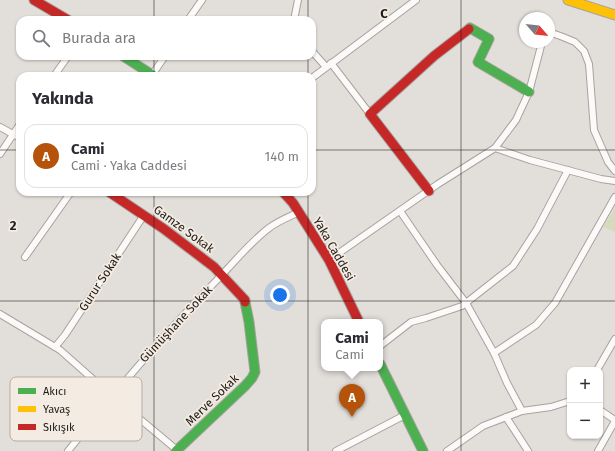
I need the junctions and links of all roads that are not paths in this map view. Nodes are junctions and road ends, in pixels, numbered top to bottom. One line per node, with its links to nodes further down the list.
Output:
1 (34, 0): 7 (street)
2 (202, 0): 8 (street)
3 (298, 0): 9 (street)
4 (416, 0): 16 (street)
5 (568, 0): 6 (street)
6 (615, 15)
7 (61, 16)
8 (191, 16)
9 (295, 16)
10 (555, 34): 29 (street)
11 (540, 48): 21 (street)
12 (316, 54): 16 (street)
13 (65, 60): 17 (street)
14 (129, 60): 18 (street)
15 (162, 60): 19 (street)
16 (328, 65): 20 (street); 22 (street)
17 (57, 72)
18 (148, 72)
19 (155, 72)
20 (316, 75)
21 (529, 92): 22 (street); 26 (street)
22 (370, 114): 31 (street)
23 (0, 127): 25 (street)
24 (16, 131): 25 (street)
25 (14, 134): 27 (street)
26 (495, 148): 28 (street); 31 (street)
27 (0, 154)
28 (568, 170): 30 (street); 42 (street)
29 (615, 171)
30 (615, 181)
31 (429, 191): 36 (street)
32 (67, 196): 39 (street)
33 (115, 196): 38 (street, Gamze Sokak)
34 (287, 196): 37 (street, Yaka Caddesi)
35 (615, 198): 48 (street)
36 (400, 211): 40 (street); 42 (street)
37 (299, 212): 40 (street, Yaka Caddesi); 41 (street, Gümüşhane Sokak)
38 (144, 215): 41 (street, Gamze Sokak); 47 (street, Gurur Sokak)
39 (25, 257)
40 (329, 260): 44 (street, Yaka Caddesi)
41 (222, 274): 52 (street, Gümüşhane Sokak); 62 (street, Merve Sokak)
42 (466, 303): 46 (street); 48 (street)
43 (0, 314): 47 (street)
44 (358, 319)
45 (615, 338): 49 (street)
46 (383, 344)
47 (55, 347): 51 (street)
48 (494, 353): 54 (street)
49 (599, 367)
50 (383, 370): 56 (street)
51 (90, 377)
52 (128, 377)
53 (567, 402): 54 (street)
54 (522, 411): 57 (street)
55 (603, 412): 59 (street)
56 (405, 415): 63 (street); 64 (street)
57 (506, 417): 65 (street); 66 (street)
58 (142, 421): 62 (street)
59 (615, 421): 67 (street)
60 (76, 441): 61 (street, Gümüşhane Sokak)
61 (68, 451)
62 (176, 451)
63 (336, 451)
64 (423, 451)
65 (448, 451)
66 (528, 451)
67 (598, 451)

